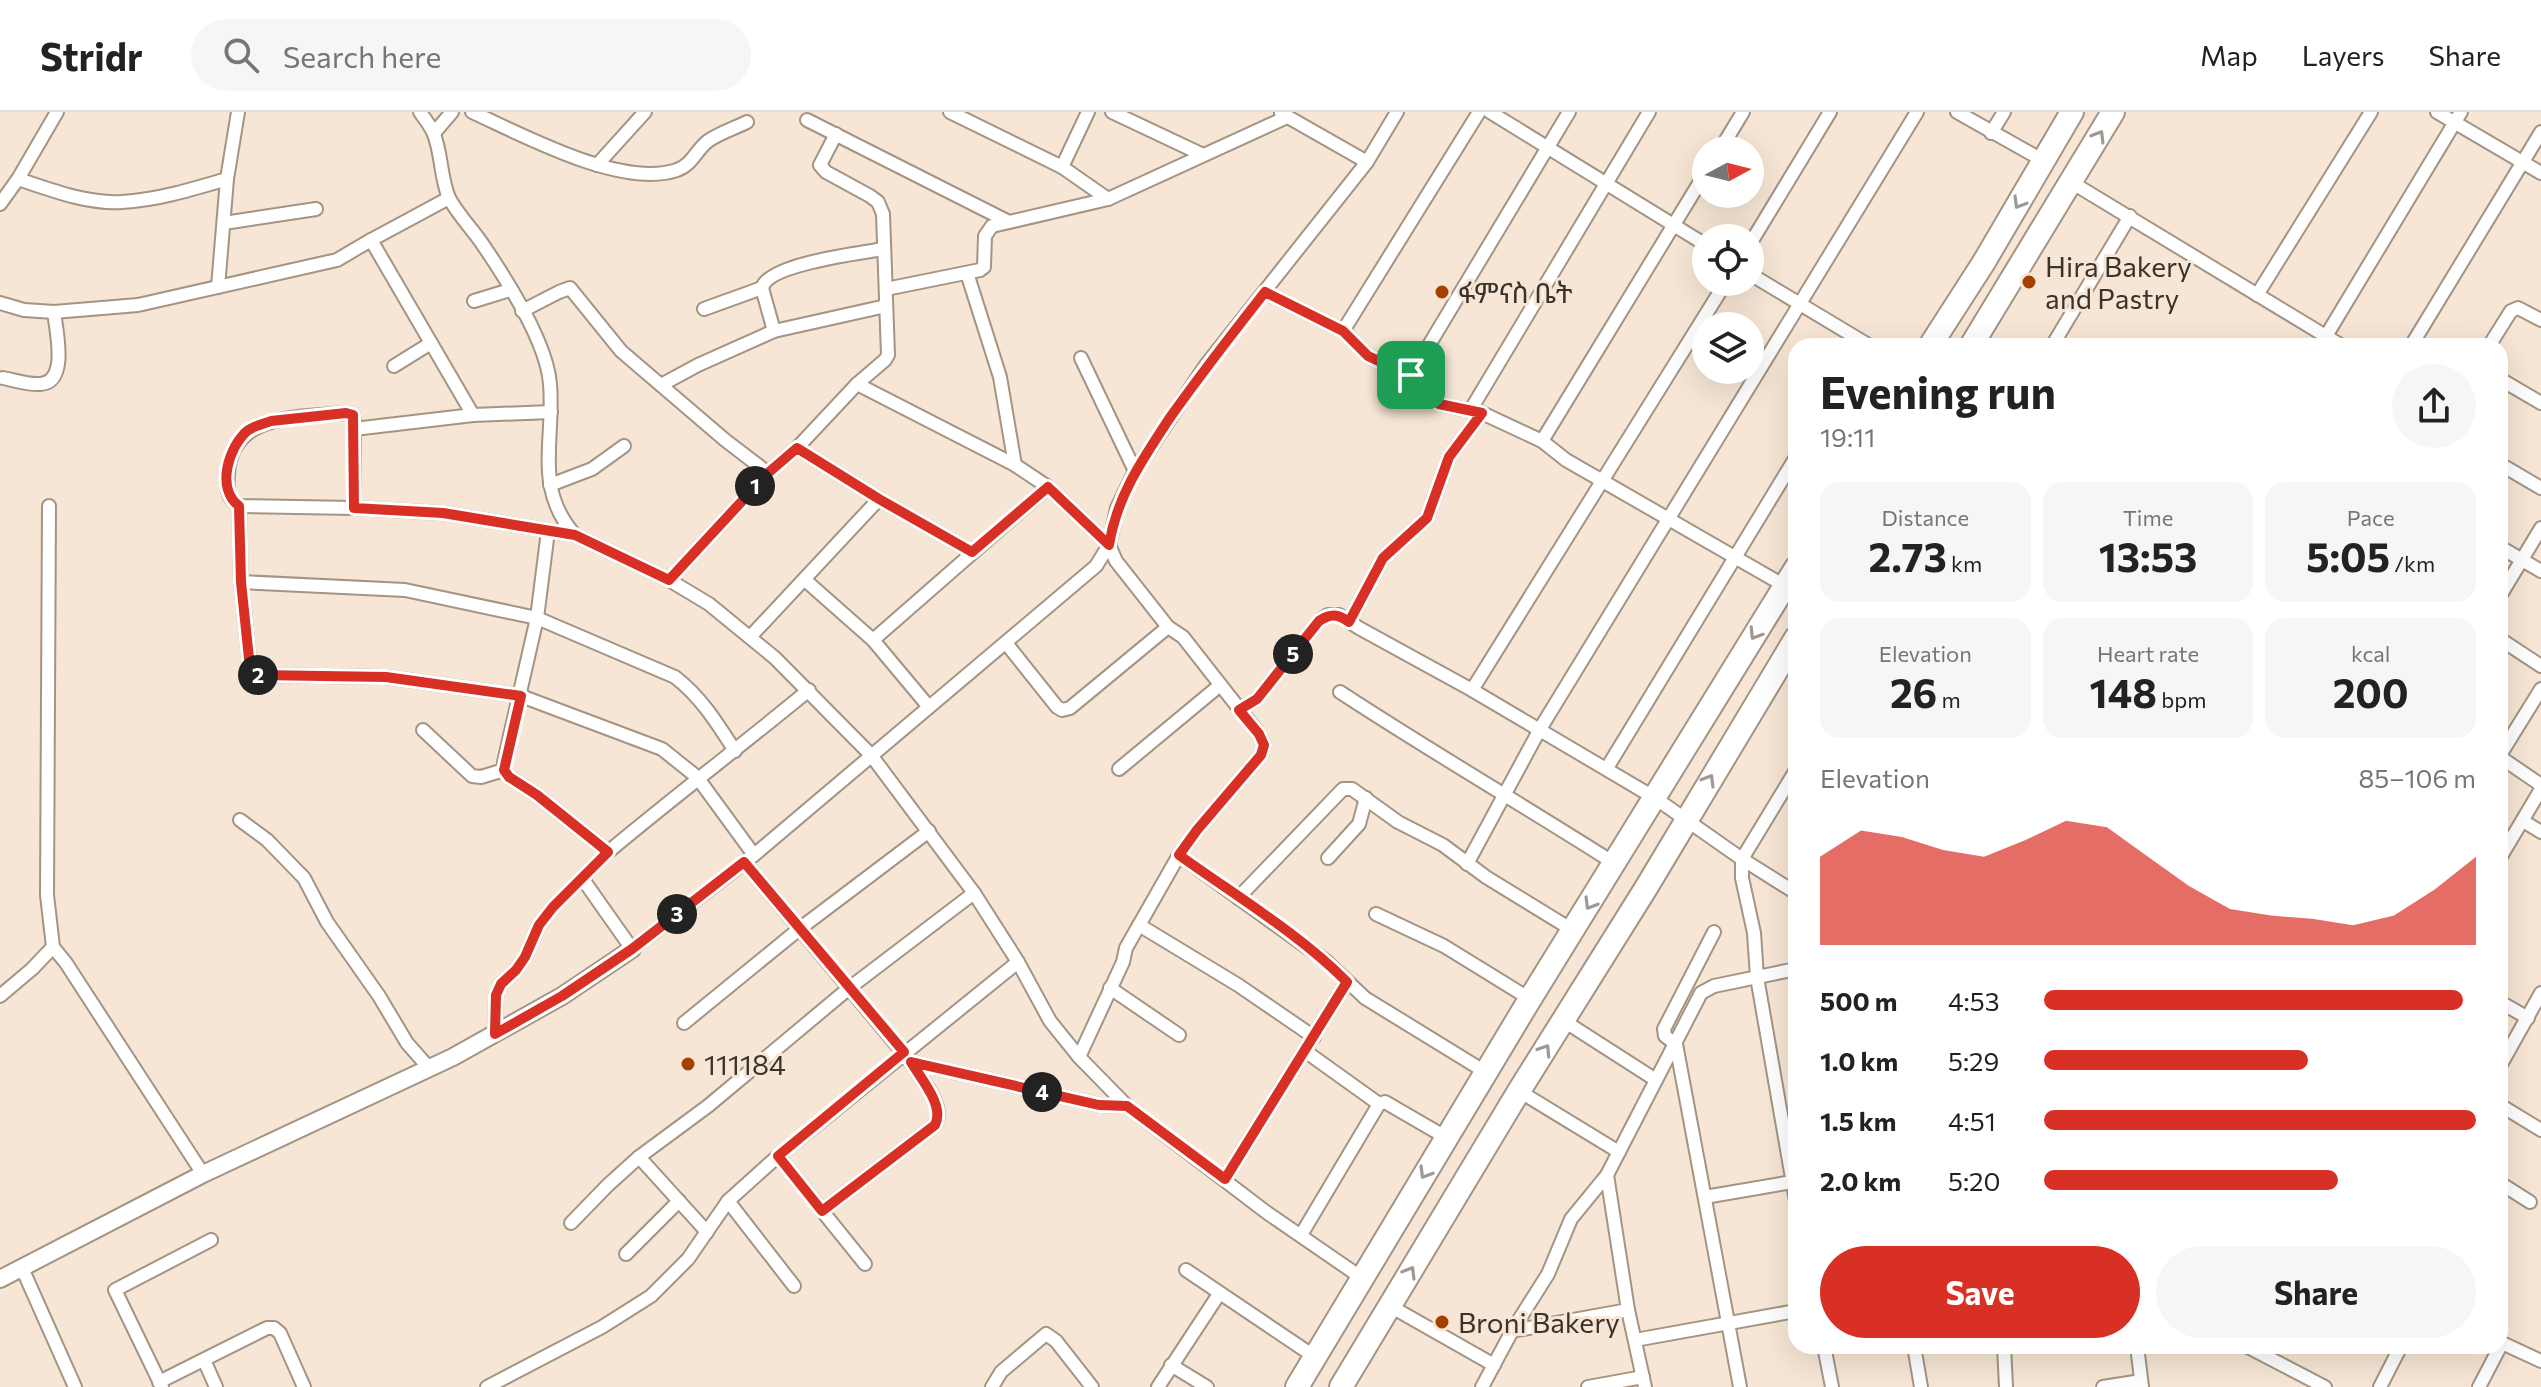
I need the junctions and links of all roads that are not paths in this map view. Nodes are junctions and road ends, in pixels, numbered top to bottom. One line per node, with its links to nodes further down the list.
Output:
1 (57, 112): 41 (street)
2 (238, 112): 42 (street)
3 (420, 112): 29 (street)
4 (452, 112): 29 (street)
5 (472, 112): 38 (street)
6 (645, 112): 38 (street)
7 (950, 112): 39 (street)
8 (1088, 112): 39 (street)
9 (1112, 112): 34 (street)
10 (1397, 112): 36 (street)
11 (1479, 112): 76 (street)
12 (1490, 112): 33 (street)
13 (1569, 112): 33 (street)
14 (1649, 112): 44 (street)
15 (1743, 112): 32 (street)
16 (1830, 112): 53 (street)
17 (1917, 112): 69 (street)
18 (1957, 112): 30 (street)
19 (2004, 112): 30 (street)
20 (2072, 112): 35 (highway)
21 (2113, 112): 43 (highway, one-way to 21)
22 (2371, 112): 65 (street)
23 (2437, 112): 25 (street)
24 (1289, 115): 34 (street); 36 (street)
25 (2457, 117): 37 (street); 82 (street)
26 (807, 120): 31 (street)
27 (747, 122): 38 (street)
28 (2541, 132): 37 (street)
29 (434, 133): 46 (street)
30 (1991, 133): 35 (street)
31 (836, 134): 51 (street); 57 (street)
32 (1728, 136)
33 (1547, 148): 44 (street); 88 (street)
34 (1201, 154): 47 (street)
35 (2044, 161): 78 (highway, one-way to 78)
36 (1367, 162): 64 (street)
37 (2522, 163): 40 (street); 83 (street)
38 (597, 165)
39 (1062, 167): 47 (street)
40 (2541, 173)
41 (18, 179): 42 (street); 48 (street)
42 (227, 179): 52 (street)
43 (2071, 182): 50 (street); 79 (highway)
44 (1605, 183): 54 (street); 95 (street)
45 (1692, 195): 54 (street)
46 (449, 198): 56 (street); 63 (street)
47 (1108, 199): 51 (street)
48 (0, 204)
49 (316, 209): 52 (street)
50 (2130, 216): 65 (street); 80 (street)
51 (1009, 222): 58 (street)
52 (224, 223): 60 (street)
53 (1762, 224)
54 (1674, 225): 55 (street); 98 (street)
55 (1692, 236)
56 (371, 240): 60 (street); 85 (street)
57 (884, 249): 61 (street); 62 (street)
58 (967, 273): 62 (street); 101 (street)
59 (1764, 282): 69 (street)
60 (218, 287): 73 (street)
61 (762, 288): 71 (street); 75 (street)
62 (886, 289): 70 (street)
63 (510, 290): 67 (street); 72 (street)
64 (1265, 292): 76 (street); 103 (street)
65 (2257, 295): 81 (street)
66 (1717, 296): 106 (street)
67 (474, 301)
68 (0, 303): 73 (street)
69 (1800, 303): 77 (street); 114 (street)
70 (886, 306): 75 (street); 90 (street)
71 (704, 309)
72 (522, 311): 92 (street); 94 (street)
73 (54, 312): 89 (street)
74 (2541, 320): 84 (street)
75 (774, 331): 92 (street)
76 (1343, 331): 88 (street)
77 (1854, 338)
78 (1935, 338)
79 (1976, 338)
80 (2057, 338)
81 (2318, 338)
82 (2324, 338)
83 (2416, 338)
84 (2494, 338)
85 (431, 343): 87 (street); 96 (street)
86 (1081, 358): 103 (street)
87 (394, 366)
88 (1411, 375): 95 (street)
89 (3, 378)
90 (857, 384): 100 (street); 101 (street)
91 (2508, 384): 93 (street)
92 (661, 385): 105 (street)
93 (2541, 403)
94 (551, 412): 96 (street); 107 (street)
95 (1476, 412): 98 (street); 131 (street)
96 (473, 415): 97 (street)
97 (354, 429): 112 (street); 113 (street)
98 (1542, 441): 106 (street)
99 (624, 446): 107 (street)
100 (797, 448): 105 (street); 110 (street)
101 (1015, 465): 108 (street)
102 (2508, 469): 109 (street)
103 (1135, 471): 118 (street)
104 (1788, 471): 121 (street)
105 (768, 473): 125 (street)
106 (1601, 480): 114 (street); 142 (street)
107 (550, 485): 117 (street)
108 (1048, 487): 118 (street); 119 (street)
109 (2541, 488)
110 (879, 499): 119 (street); 126 (street)
111 (49, 506): 184 (street)
112 (239, 506): 113 (street); 127 (street)
113 (354, 508): 116 (street)
114 (1670, 519): 121 (street); 147 (street)
115 (2541, 528): 122 (street)
116 (548, 531): 117 (street); 130 (street)
117 (575, 535): 125 (street)
118 (1109, 545): 132 (street); 135 (street)
119 (972, 552): 134 (street)
120 (2508, 552): 122 (street)
121 (1737, 557): 124 (street); 153 (street)
122 (2523, 560): 123 (street); 129 (street)
123 (2541, 571)
124 (1788, 576)
125 (669, 580): 133 (street)
126 (805, 580): 133 (street); 134 (street)
127 (241, 582): 130 (street); 144 (street)
128 (1788, 582): 161 (highway, one-way to 161)
129 (2508, 583)
130 (537, 618): 144 (street); 150 (street)
131 (1349, 622): 142 (street); 146 (street)
132 (1168, 627): 135 (street); 139 (street)
133 (750, 637): 141 (street)
134 (873, 640): 145 (street)
135 (1006, 643): 145 (street)
136 (2508, 644): 138 (street)
137 (1788, 651): 163 (highway, one-way to 137)
138 (2541, 666)
139 (1219, 686): 146 (street); 154 (street)
140 (2541, 689): 149 (street)
141 (809, 690): 150 (street); 151 (street)
142 (1472, 690): 147 (street)
143 (1340, 692): 159 (street)
144 (521, 696): 155 (street); 156 (street)
145 (929, 707): 151 (street)
146 (1239, 710): 169 (street)
147 (1540, 729): 153 (street); 159 (street)
148 (423, 730): 155 (street)
149 (2508, 743)
150 (735, 751): 156 (street)
151 (871, 755): 165 (street); 170 (street)
152 (2508, 762): 158 (street)
153 (1607, 768): 161 (street)
154 (1119, 769)
155 (504, 770): 168 (street)
156 (697, 777): 168 (street); 170 (street)
157 (1788, 783): 172 (street)
158 (2541, 787): 164 (street)
159 (1506, 794): 173 (street); 174 (street)
160 (1366, 798): 171 (street); 174 (street); 178 (street)
161 (1655, 798): 163 (street); 173 (highway)
162 (240, 820): 207 (street)
163 (1685, 820): 172 (street); 197 (highway)
164 (2523, 821): 166 (street); 167 (street)
165 (929, 831): 177 (street); 181 (street)
166 (2541, 832)
167 (2508, 844)
168 (608, 852): 175 (street)
169 (1179, 855): 178 (street); 180 (street)
170 (749, 858): 181 (street); 185 (street)
171 (1328, 858)
172 (1742, 859): 176 (street); 188 (street)
173 (1614, 863): 182 (highway, one-way to 182)
174 (1467, 864): 182 (street)
175 (582, 878): 185 (street); 199 (street)
176 (1788, 888)
177 (974, 893): 186 (street); 191 (street)
178 (1238, 898): 189 (street)
179 (1376, 914): 194 (street)
180 (1139, 925): 190 (street); 201 (street)
181 (798, 930): 191 (street); 198 (street)
182 (1574, 931): 194 (highway)
183 (1714, 932): 202 (street)
184 (53, 947): 193 (street); 220 (street)
185 (632, 949): 199 (street)
186 (1018, 962): 205 (street); 206 (street)
187 (1788, 971): 188 (street)
188 (1757, 977): 202 (street); 219 (street)
189 (1347, 982): 201 (street); 208 (street)
190 (1110, 988): 200 (street); 206 (street)
191 (848, 989): 205 (street); 218 (street)
192 (2541, 993): 196 (street)
193 (0, 996)
194 (1530, 999): 208 (highway)
195 (2508, 1007): 196 (street)
196 (2528, 1018): 204 (street)
197 (1564, 1021): 209 (street); 210 (highway, one-way to 197)
198 (684, 1023)
199 (495, 1034): 207 (street)
200 (1179, 1035)
201 (1314, 1037): 203 (street)
202 (1676, 1044): 209 (street); 225 (street)
203 (1305, 1051): 211 (street); 222 (street)
204 (2508, 1052)
205 (907, 1057): 212 (street); 217 (street); 229 (street)
206 (1079, 1057): 212 (street)
207 (429, 1068): 220 (street)
208 (1487, 1073): 215 (highway)
209 (1656, 1080): 216 (street)
210 (1519, 1091): 216 (street); 242 (highway, one-way to 210)
211 (1379, 1104): 215 (street); 232 (street)
212 (1127, 1106): 222 (street)
213 (2508, 1110): 214 (street)
214 (2541, 1130)
215 (1447, 1138): 238 (highway, one-way to 238)
216 (1619, 1152): 221 (street)
217 (778, 1156): 227 (street); 229 (street)
218 (639, 1157): 226 (street); 230 (street)
219 (1788, 1159)
220 (203, 1174): 236 (street)
221 (1607, 1175): 243 (street); 246 (street)
222 (1225, 1179): 232 (street)
223 (1788, 1183): 225 (street)
224 (2508, 1188): 228 (street)
225 (1705, 1197): 245 (street)
226 (679, 1201): 231 (street); 234 (street)
227 (728, 1201): 231 (street); 240 (street)
228 (2530, 1202)
229 (822, 1211): 235 (street)
230 (571, 1223)
231 (707, 1232): 268 (street)
232 (1301, 1235): 238 (street)
233 (211, 1240): 262 (street)
234 (626, 1254)
235 (865, 1264)
236 (22, 1268): 239 (street); 265 (street)
237 (1186, 1270): 241 (street)
238 (1362, 1278): 256 (highway)
239 (0, 1279)
240 (794, 1286)
241 (1219, 1294): 256 (street); 259 (street)
242 (1390, 1306): 260 (street); 264 (highway)
243 (1628, 1310): 246 (street); 247 (street)
244 (1788, 1312): 245 (street)
245 (1728, 1323): 247 (street); 276 (street)
246 (1512, 1331): 260 (street)
247 (1635, 1340): 261 (street)
248 (2508, 1346): 258 (street)
249 (1826, 1354): 277 (street)
250 (1915, 1354): 278 (street)
251 (2004, 1354): 279 (street)
252 (2138, 1354): 263 (street)
253 (2261, 1354): 281 (street)
254 (2397, 1354): 282 (street)
255 (2496, 1354): 283 (street)
256 (1315, 1357): 273 (highway)
257 (204, 1360): 262 (street); 266 (street); 267 (street)
258 (2541, 1361)
259 (1171, 1365): 271 (street); 272 (street)
260 (1494, 1365): 274 (street)
261 (1644, 1382): 275 (street)
262 (160, 1384)
263 (2141, 1384): 280 (street)
264 (1348, 1385)
265 (75, 1387)
266 (216, 1387)
267 (304, 1387)
268 (487, 1387)
269 (992, 1387): 270 (street)
270 (1092, 1387)
271 (1158, 1387)
272 (1207, 1387)
273 (1297, 1387)
274 (1482, 1387)
275 (1588, 1387)
276 (1740, 1387)
277 (1832, 1387)
278 (1921, 1387)
279 (2006, 1387)
280 (2103, 1387)
281 (2325, 1387)
282 (2380, 1387)
283 (2479, 1387)

